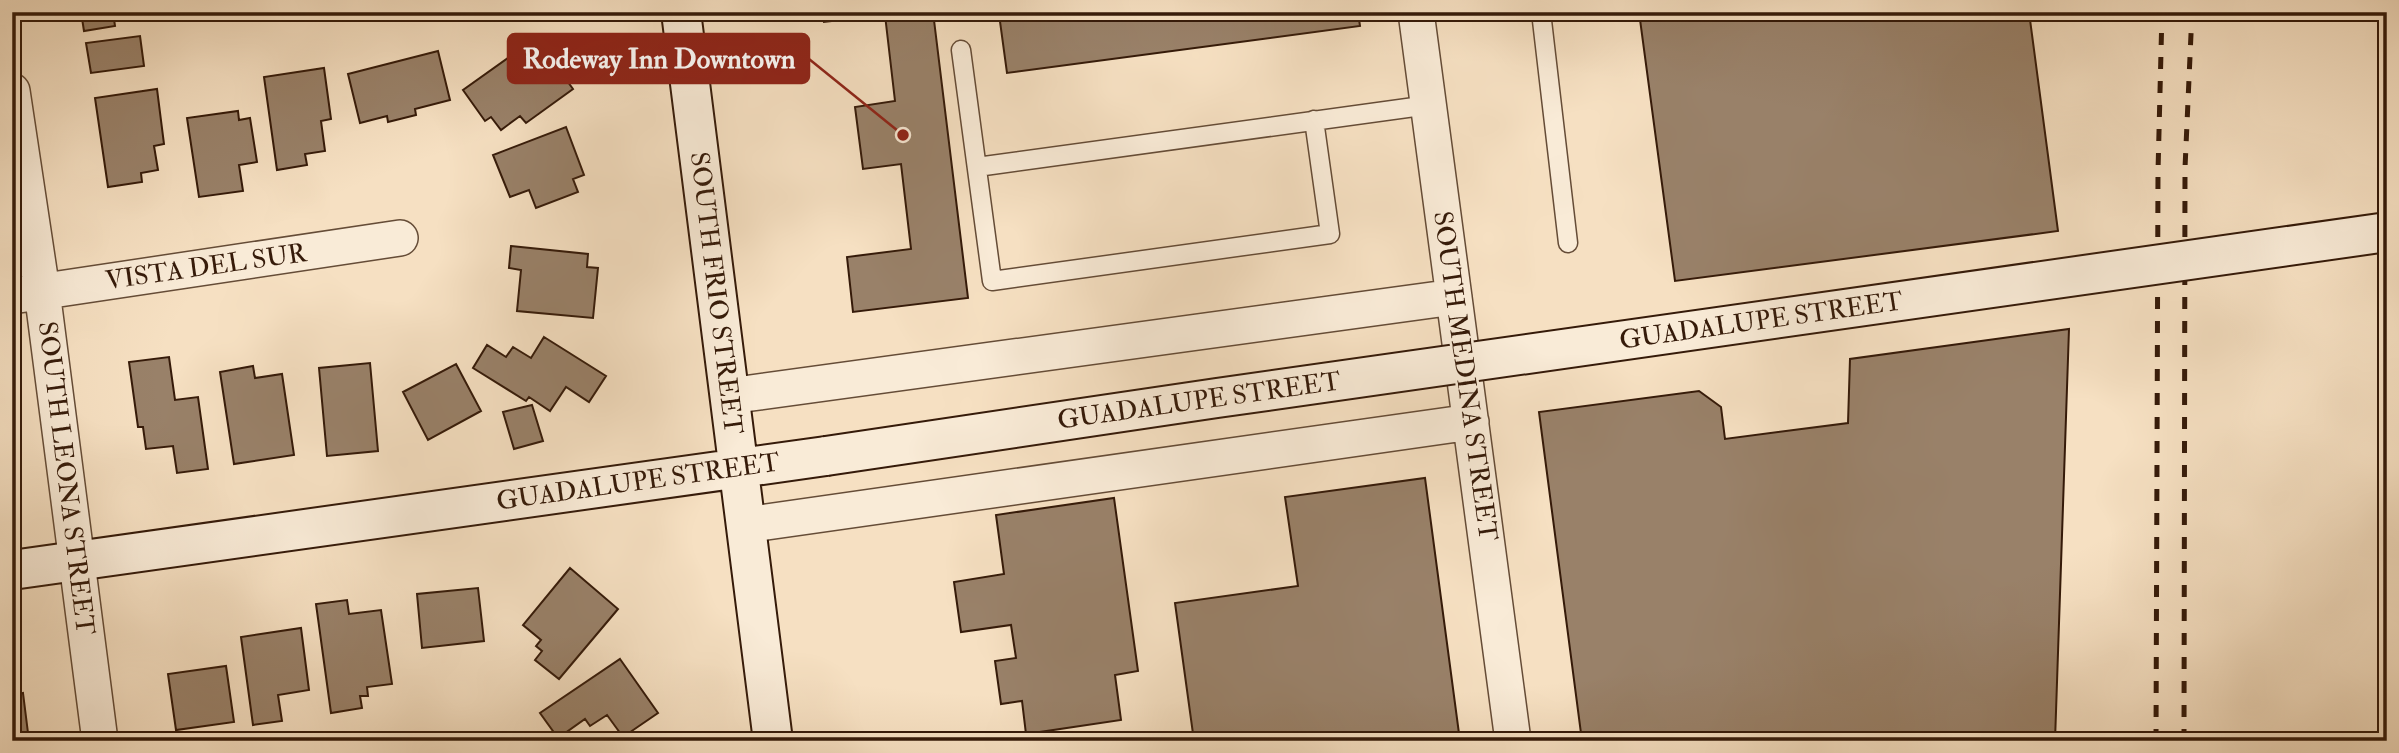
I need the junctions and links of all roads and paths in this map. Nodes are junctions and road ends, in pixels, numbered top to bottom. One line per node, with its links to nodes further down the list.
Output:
1 (681, 12): 14 (main road, SOUTH FRIO STREET)
2 (1416, 12): 6 (street, SOUTH MEDINA STREET)
3 (1541, 12): 11 (lane)
4 (961, 50): 8 (lane)
5 (12, 91): 12 (street, SOUTH LEONA STREET)
6 (1429, 105): 7 (lane); 13 (street, SOUTH MEDINA STREET)
7 (1314, 120): 8 (lane); 8 (lane)
8 (977, 167)
9 (2387, 232): 16 (main road, GUADALUPE STREET, bridge)
10 (400, 238): 12 (street, VISTA DEL SUR)
11 (1568, 243)
12 (27, 293): 18 (street, SOUTH LEONA STREET)
13 (1454, 297): 14 (street); 15 (street, SOUTH MEDINA STREET)
14 (729, 396): 16 (main road, SOUTH FRIO STREET)
15 (1471, 422): 17 (street); 22 (street, SOUTH MEDINA STREET)
16 (738, 467): 17 (main road, SOUTH FRIO STREET); 18 (main road, GUADALUPE STREET)
17 (745, 525): 21 (main road, SOUTH FRIO STREET)
18 (76, 562): 19 (main road, GUADALUPE STREET); 20 (street, SOUTH LEONA STREET)
19 (12, 570)
20 (100, 741)
21 (773, 741)
22 (1513, 741)

